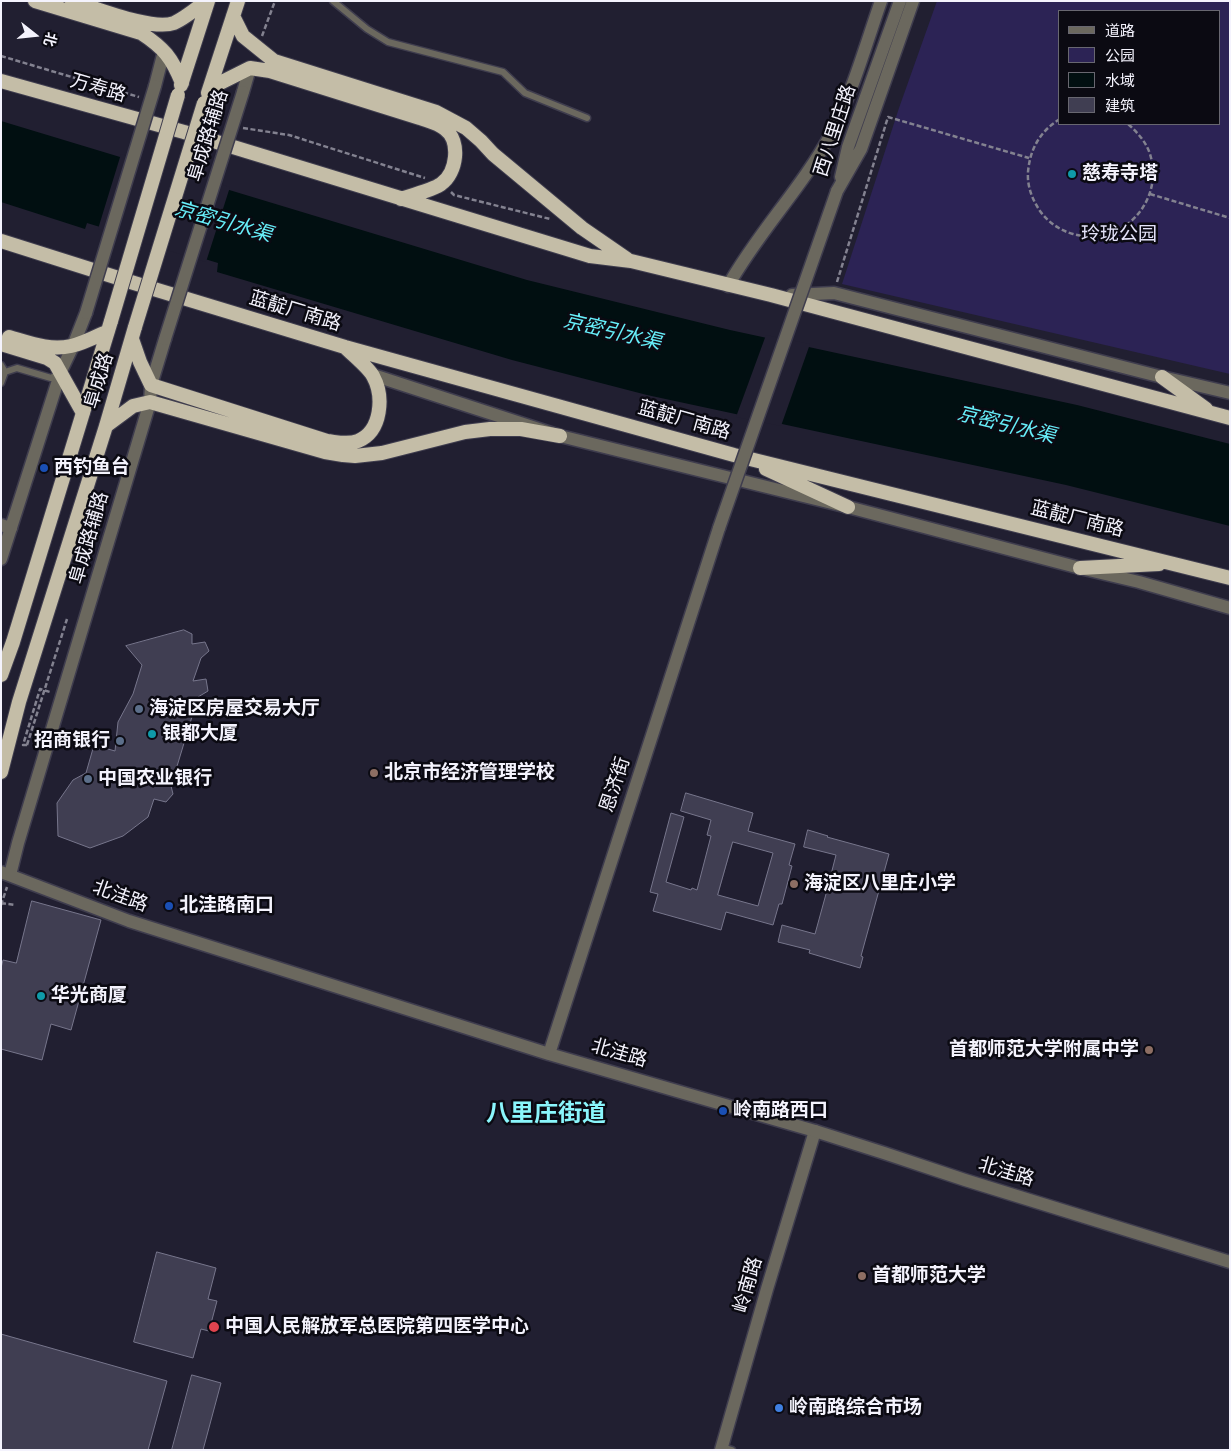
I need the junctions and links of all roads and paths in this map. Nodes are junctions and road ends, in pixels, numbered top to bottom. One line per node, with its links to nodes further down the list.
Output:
1 (35, 1): 10 (highway)
2 (72, 1): 3 (highway)
3 (207, 1): 15 (highway, 阜成路)
4 (238, 1): 9 (highway, 阜成路)
5 (333, 1): 17 (lane)
6 (881, 1): 30 (street)
7 (900, 1): 23 (street, 西八里庄路)
8 (913, 1): 23 (street, 西八里庄路)
9 (233, 16): 14 (highway, 阜成路); 29 (highway)
10 (164, 51): 15 (highway); 37 (street, bridge)
11 (1, 56): 16 (path)
12 (250, 68): 14 (highway); 22 (highway); 45 (street, 阜成路辅路, bridge)
13 (1, 81): 25 (highway, 万寿路)
14 (210, 88): 34 (highway, 阜成路, bridge)
15 (180, 89): 33 (highway, 阜成路, bridge)
16 (142, 98)
17 (587, 118)
18 (1058, 120): 21 (path)
19 (1129, 125): 24 (path)
20 (241, 127): 22 (path)
21 (1029, 158): 24 (path); 31 (path)
22 (441, 184): 25 (highway); 27 (path)
23 (837, 191): 70 (street, 恩济街, bridge)
24 (1150, 194): 26 (path)
25 (401, 199): 29 (highway)
26 (1230, 218)
27 (555, 221)
28 (1, 241): 38 (highway, 蓝靛厂南路)
29 (630, 261): 30 (highway)
30 (728, 286): 32 (highway)
31 (834, 293): 32 (street); 43 (street)
32 (771, 295): 48 (highway)
33 (110, 326): 37 (highway); 49 (highway, 阜成路)
34 (134, 333): 45 (highway); 51 (highway, 阜成路)
35 (1, 334): 37 (highway)
36 (1, 344): 41 (highway)
37 (73, 346): 41 (street)
38 (345, 347): 42 (highway); 53 (highway, 蓝靛厂南路)
39 (1, 365): 40 (lane)
40 (5, 372): 41 (lane); 44 (lane)
41 (60, 372): 49 (highway); 56 (street)
42 (373, 375): 45 (highway); 52 (street)
43 (1162, 377): 46 (street); 48 (highway)
44 (1, 383)
45 (151, 385): 47 (street, 阜成路辅路)
46 (1230, 393)
47 (150, 402): 51 (highway); 52 (highway); 67 (street, 阜成路辅路)
48 (1213, 413): 50 (highway)
49 (83, 414): 64 (highway, 阜成路)
50 (1230, 418)
51 (106, 426): 66 (highway, 阜成路)
52 (560, 436): 54 (street)
53 (734, 455): 54 (highway); 59 (highway, 蓝靛厂南路)
54 (848, 507): 60 (street)
55 (102, 512): 57 (path)
56 (6, 527): 58 (street)
57 (95, 536)
58 (1, 559)
59 (1174, 564): 60 (highway); 61 (highway, 蓝靛厂南路)
60 (1080, 568): 62 (street)
61 (1230, 578)
62 (1230, 608)
63 (67, 619): 65 (path)
64 (1, 675)
65 (36, 706)
66 (1, 772)
67 (6, 874): 68 (path); 70 (street, 北洼路)
68 (1, 904): 69 (path)
69 (16, 906)
70 (549, 1054): 71 (street, 北洼路)
71 (815, 1131): 72 (street, 北洼路); 73 (street, 岭南路)
72 (1230, 1262)
73 (725, 1449)

